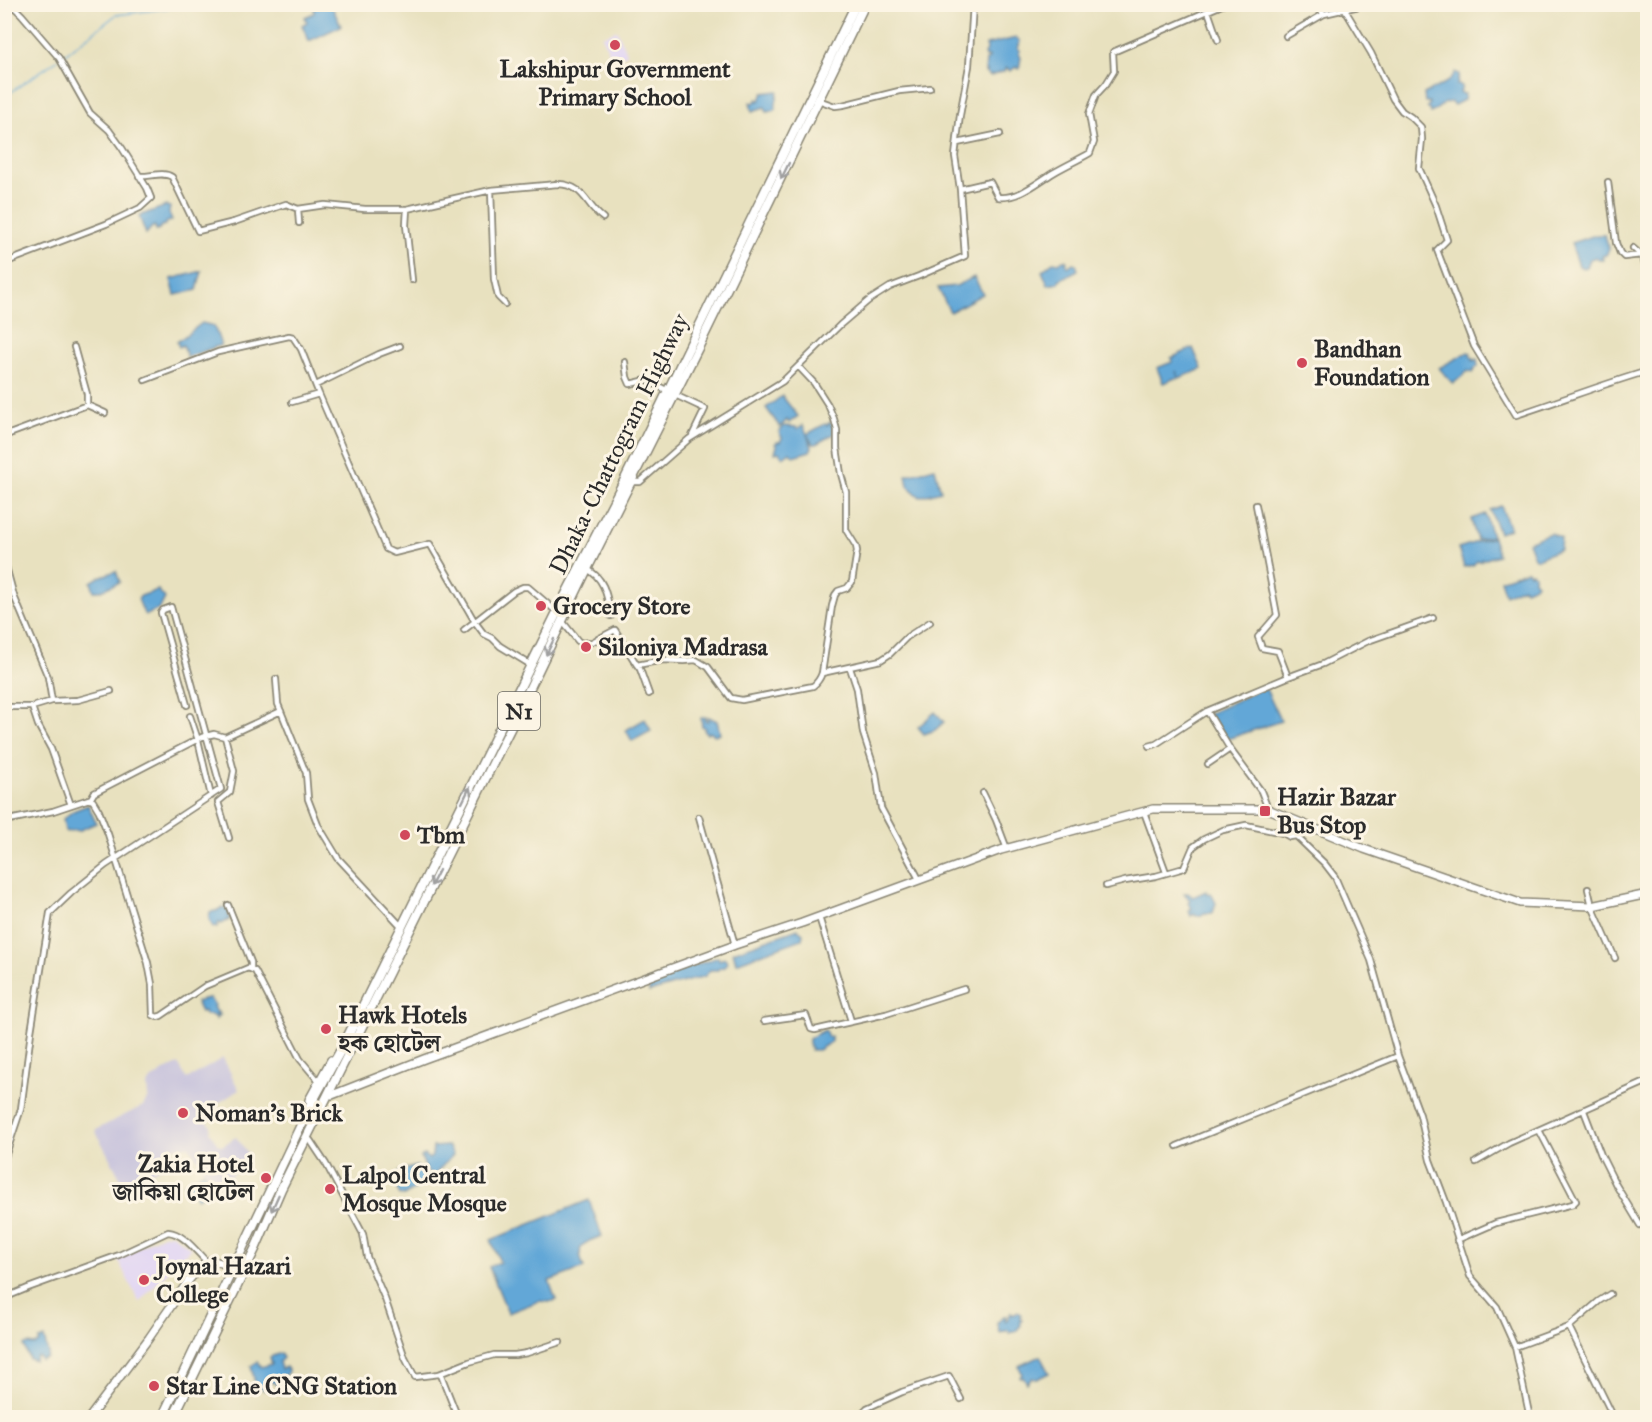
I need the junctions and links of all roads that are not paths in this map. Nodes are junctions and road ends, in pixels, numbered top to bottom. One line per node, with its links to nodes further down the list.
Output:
1 (11, 4): 17 (street)
2 (856, 4): 39 (highway, Dhaka-Chattogram Highway / N1)
3 (865, 4): 14 (highway, Dhaka-Chattogram Highway / N1)
4 (973, 4): 16 (street)
5 (1224, 4): 9 (street)
6 (1316, 4): 10 (street)
7 (1368, 4): 8 (street)
8 (1345, 10): 10 (street); 35 (street)
9 (1208, 11): 12 (street); 19 (street)
10 (1324, 14): 11 (street)
11 (1286, 36)
12 (1218, 40)
13 (930, 88): 14 (street)
14 (818, 100): 39 (highway, Dhaka-Chattogram Highway / N1, one-way to 39)
15 (1000, 134): 16 (street)
16 (957, 143): 19 (street)
17 (139, 176): 22 (street); 27 (street)
18 (1608, 182): 26 (street)
19 (960, 189): 34 (street)
20 (490, 190): 21 (street); 23 (street); 30 (street)
21 (407, 209): 22 (street); 29 (street)
22 (298, 210): 24 (street)
23 (603, 218)
24 (299, 223)
25 (1633, 248): 26 (street)
26 (1641, 255): 28 (street)
27 (4, 263)
28 (1647, 271)
29 (412, 280)
30 (505, 304)
31 (400, 346): 37 (street)
32 (74, 347): 41 (street)
33 (625, 362): 39 (street)
34 (798, 367): 44 (street); 59 (street)
35 (1647, 371)
36 (145, 380): 37 (street)
37 (316, 385): 38 (street)
38 (319, 393): 40 (street); 53 (street)
39 (671, 393): 44 (street); 45 (highway, Dhaka-Chattogram Highway / N1); 49 (highway, Dhaka-Chattogram Highway / N1)
40 (292, 402)
41 (87, 405): 42 (street); 43 (street)
42 (105, 413)
43 (4, 436)
44 (691, 437): 45 (street)
45 (630, 482): 48 (highway, Dhaka-Chattogram Highway / N1)
46 (1256, 505): 60 (street)
47 (5, 561): 64 (street)
48 (587, 569): 50 (street); 52 (highway, Dhaka-Chattogram Highway / N1)
49 (557, 612): 53 (street); 56 (highway, Dhaka-Chattogram Highway / N1)
50 (611, 616)
51 (1433, 618): 60 (street)
52 (562, 621): 57 (street); 77 (highway, Dhaka-Chattogram Highway / N1, one-way to 77)
53 (475, 622): 55 (street); 56 (street)
54 (930, 622): 58 (street)
55 (464, 630)
56 (531, 665): 76 (highway, Dhaka-Chattogram Highway / N1)
57 (637, 665): 59 (street); 63 (street)
58 (850, 668): 59 (street); 93 (street)
59 (822, 673)
60 (1288, 677): 69 (street)
61 (276, 679): 68 (street)
62 (111, 691): 64 (street)
63 (649, 694)
64 (52, 701): 67 (street)
65 (187, 705): 71 (street)
66 (4, 707): 67 (street)
67 (32, 707): 84 (street)
68 (281, 711): 72 (street); 100 (street)
69 (1207, 711): 74 (street); 75 (street)
70 (190, 716): 73 (street)
71 (207, 736): 72 (street); 73 (street); 82 (street)
72 (225, 737): 89 (street)
73 (198, 740): 82 (street); 83 (street)
74 (1149, 746)
75 (1230, 749): 78 (street); 85 (street)
76 (486, 755): 77 (highway); 79 (highway, Dhaka-Chattogram Highway / N1)
77 (495, 760): 80 (highway, Dhaka-Chattogram Highway / N1)
78 (1208, 764)
79 (480, 768): 80 (highway); 100 (highway, Dhaka-Chattogram Highway / N1, one-way to 79)
80 (489, 772): 107 (highway, Dhaka-Chattogram Highway / N1, one-way to 107)
81 (983, 793): 90 (street)
82 (211, 796): 91 (street)
83 (90, 800): 84 (street); 91 (street)
84 (71, 805): 88 (street)
85 (1268, 809): 86 (main road); 98 (main road)
86 (1144, 812): 90 (main road); 92 (street)
87 (699, 817): 101 (street)
88 (4, 821)
89 (229, 838)
90 (1007, 849): 93 (main road)
91 (116, 860): 103 (street); 118 (street)
92 (1166, 872): 94 (street); 108 (street)
93 (919, 879): 99 (main road)
94 (1106, 886)
95 (1588, 889): 98 (street)
96 (1647, 894): 98 (main road)
97 (228, 904): 103 (street)
98 (1592, 906): 102 (street)
99 (819, 917): 101 (main road); 106 (street)
100 (402, 927): 107 (highway, Dhaka-Chattogram Highway / N1)
101 (735, 945): 112 (main road)
102 (1615, 958)
103 (251, 969): 109 (street)
104 (964, 988): 106 (street)
105 (764, 1021): 106 (street)
106 (851, 1021)
107 (347, 1047): 109 (main road); 111 (main road); 120 (highway, Dhaka-Chattogram Highway / N1)
108 (1398, 1056): 117 (street); 122 (street)
109 (320, 1080): 120 (main road)
110 (1647, 1081): 114 (street)
111 (338, 1083): 112 (main road); 113 (main road)
112 (346, 1089): 113 (main road)
113 (332, 1095): 116 (main road)
114 (1584, 1111): 115 (street); 121 (street)
115 (1539, 1130): 119 (street); 122 (street)
116 (310, 1140): 120 (main road); 136 (street)
117 (1177, 1146)
118 (4, 1160)
119 (1476, 1162)
120 (282, 1177): 123 (highway, Dhaka-Chattogram Highway / N1); 124 (highway, Dhaka-Chattogram Highway / N1, one-way to 124)
121 (1640, 1225)
122 (1457, 1240): 135 (street)
123 (247, 1242): 124 (highway); 126 (highway, Dhaka-Chattogram Highway / N1)
124 (256, 1247): 130 (highway, Dhaka-Chattogram Highway / N1)
125 (206, 1261): 126 (main road); 128 (street); 138 (main road)
126 (234, 1267): 129 (highway, Dhaka-Chattogram Highway / N1)
127 (1610, 1294): 131 (street)
128 (4, 1298)
129 (209, 1319): 130 (highway); 132 (highway, Dhaka-Chattogram Highway / N1)
130 (218, 1324): 133 (highway, Dhaka-Chattogram Highway / N1)
131 (1569, 1327): 135 (street); 144 (street)
132 (201, 1335): 133 (highway); 139 (highway, Dhaka-Chattogram Highway / N1)
133 (211, 1339): 140 (highway, Dhaka-Chattogram Highway / N1)
134 (560, 1342): 136 (street)
135 (1515, 1347): 143 (street)
136 (440, 1374): 141 (street)
137 (961, 1399): 142 (street)
138 (89, 1418)
139 (162, 1418)
140 (173, 1418)
141 (458, 1418)
142 (862, 1418)
143 (1530, 1418)
144 (1614, 1418)

